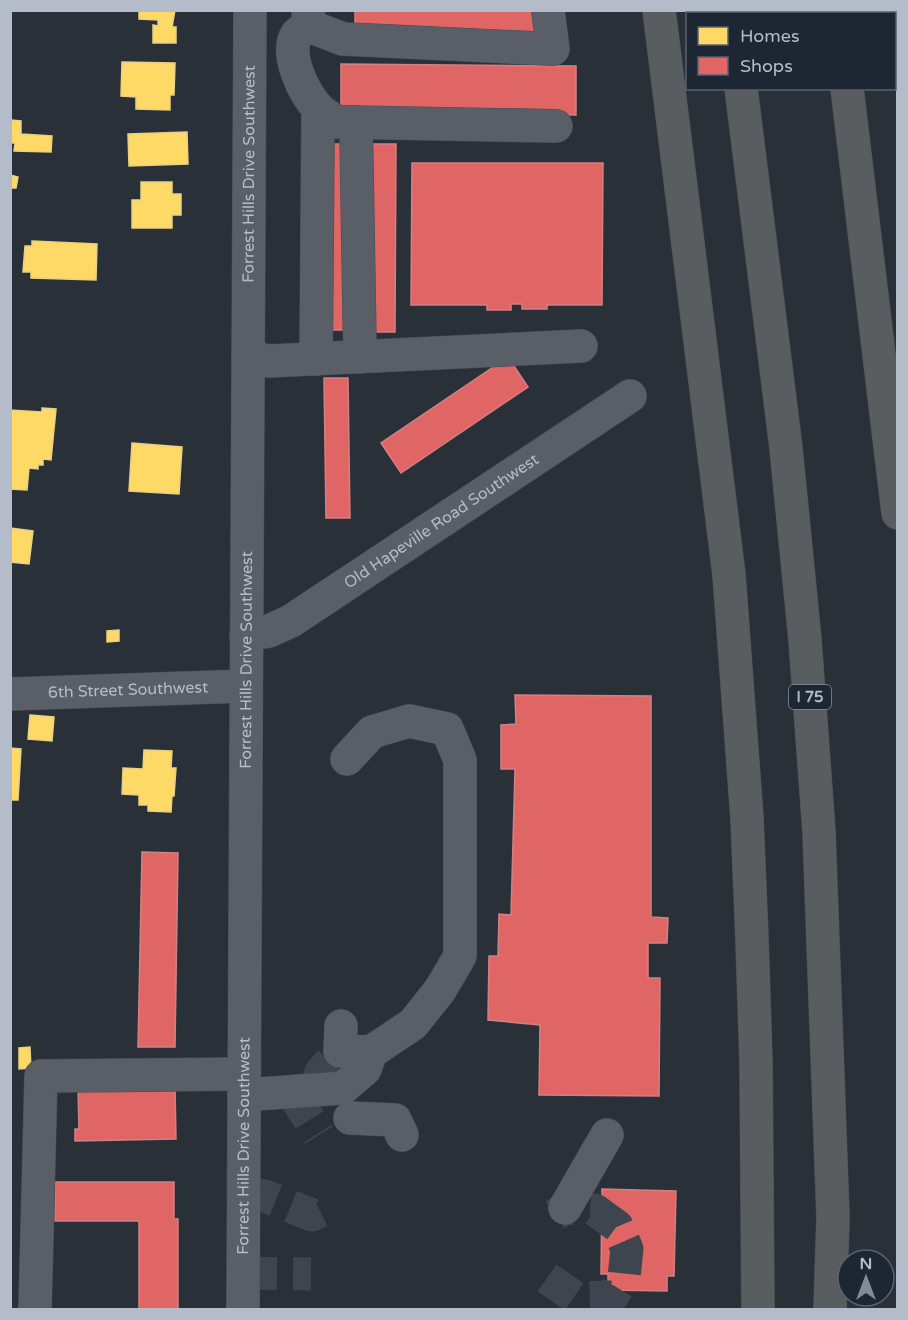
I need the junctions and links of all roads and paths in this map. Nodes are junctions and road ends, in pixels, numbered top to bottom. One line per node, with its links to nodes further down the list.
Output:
1 (250, 10): 13 (street, Forrest Hills Drive Southwest)
2 (548, 10): 5 (street)
3 (654, 10): 6 (highway)
4 (659, 10): 6 (highway)
5 (308, 18): 9 (street)
6 (663, 43): 31 (highway)
7 (741, 90): 32 (highway, I 75)
8 (847, 90): 17 (highway)
9 (318, 109): 10 (street); 15 (street)
10 (356, 122): 11 (street); 14 (street)
11 (556, 126)
12 (581, 346): 14 (street)
13 (248, 357): 15 (street); 18 (street, Forrest Hills Drive Southwest)
14 (360, 357): 15 (street)
15 (316, 359)
16 (630, 396): 18 (street, Old Hapeville Road Southwest)
17 (897, 513)
18 (246, 635): 19 (street, Forrest Hills Drive Southwest)
19 (246, 686): 20 (street, 6th Street Southwest); 24 (street, Forrest Hills Drive Southwest)
20 (10, 694)
21 (347, 759): 23 (street)
22 (341, 1026): 23 (street)
23 (371, 1052): 24 (street)
24 (244, 1085): 29 (street); 30 (street, Forrest Hills Drive Southwest)
25 (350, 1118): 26 (street)
26 (398, 1128)
27 (608, 1135): 28 (street)
28 (565, 1208)
29 (35, 1310)
30 (243, 1310)
31 (758, 1310)
32 (830, 1310)

